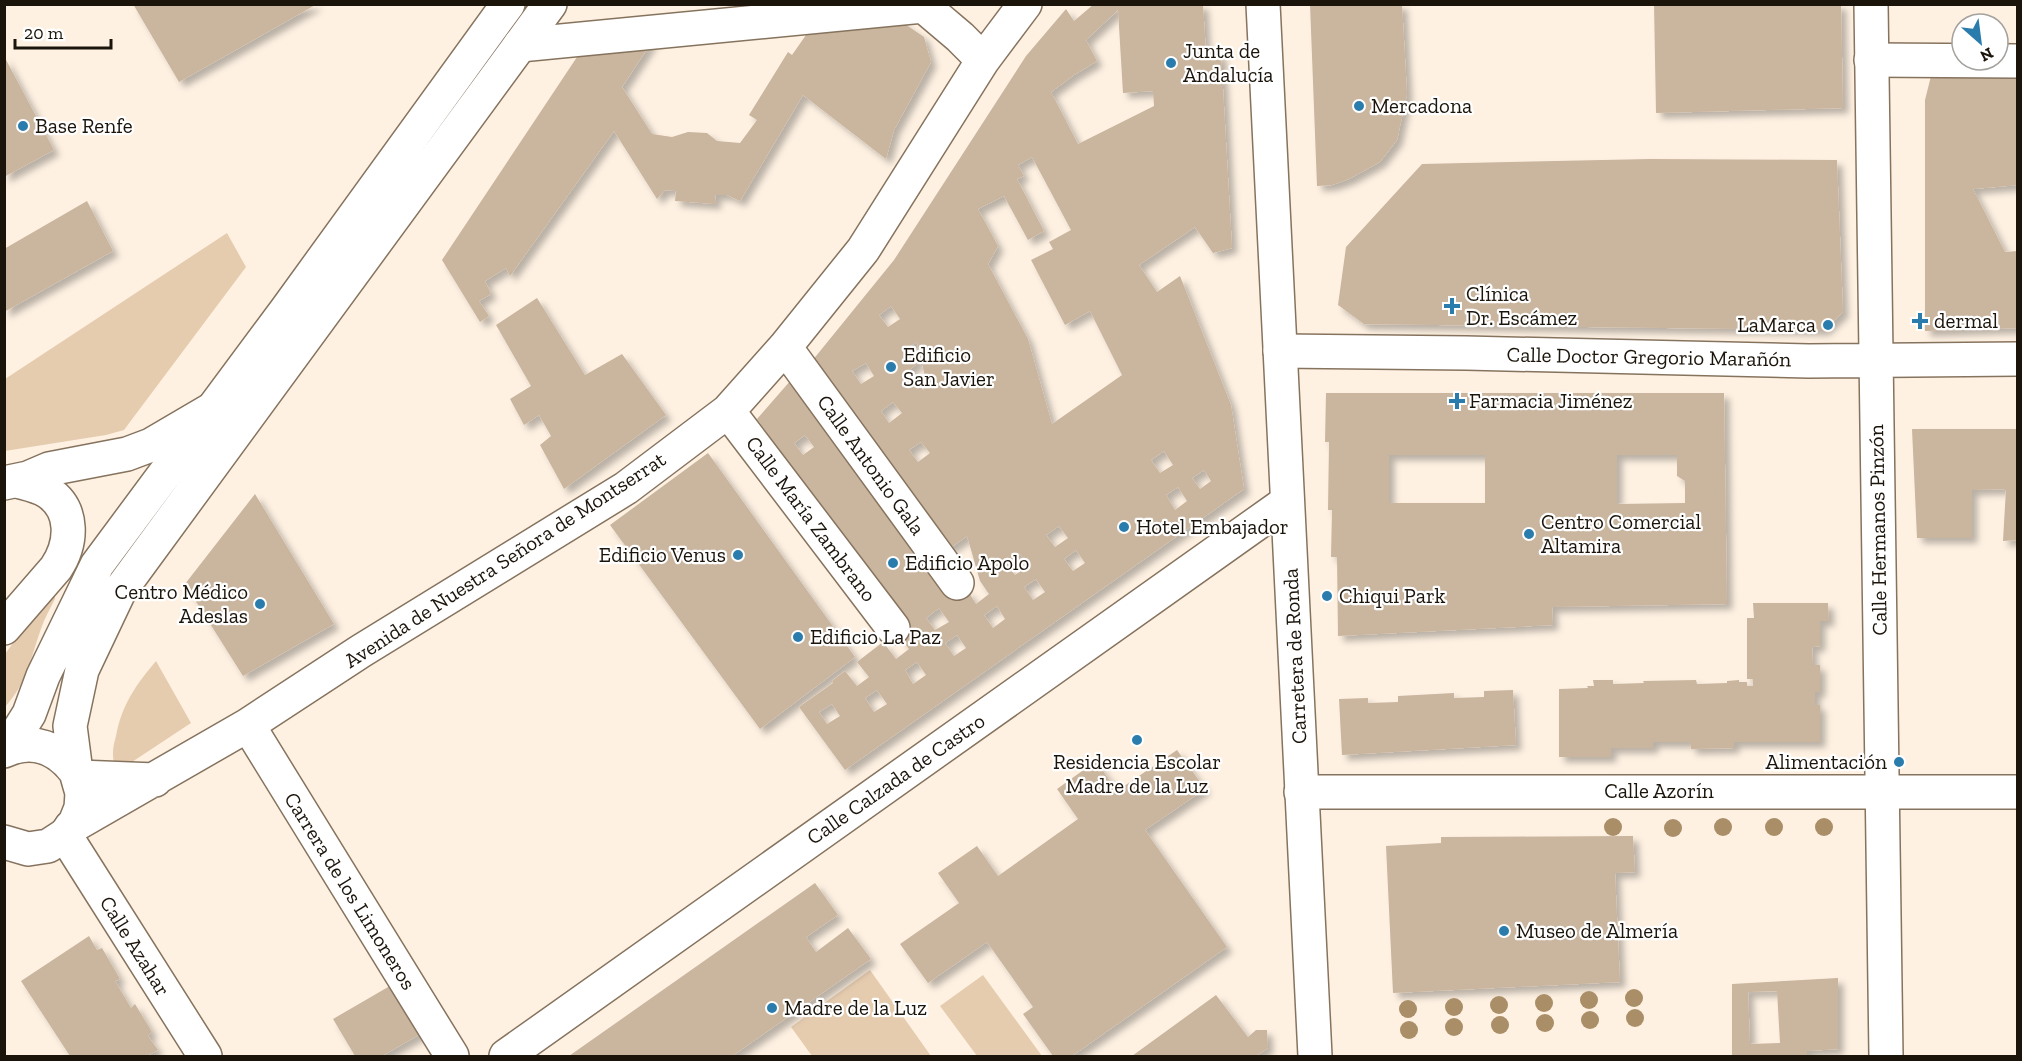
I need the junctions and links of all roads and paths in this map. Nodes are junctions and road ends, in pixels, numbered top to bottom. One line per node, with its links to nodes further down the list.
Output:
1 (508, 4): 15 (street)
2 (550, 4): 7 (street)
3 (1025, 4): 8 (street, Avenida de Nuestra Señora de Montserrat)
4 (1263, 4): 12 (street, Carretera de Ronda)
5 (1870, 4): 9 (street, Calle Hermanos Pinzón)
6 (922, 5): 7 (street); 8 (street)
7 (520, 45): 26 (street)
8 (983, 60): 11 (street, Avenida de Nuestra Señora de Montserrat)
9 (1871, 60): 10 (street); 14 (street, Calle Hermanos Pinzón)
10 (2018, 61)
11 (785, 347): 16 (street, Avenida de Nuestra Señora de Montserrat); 21 (street, Calle Antonio Gala)
12 (1280, 351): 14 (street, Calle Doctor Gregorio Marañón); 18 (street, Carretera de Ronda)
13 (2018, 359): 14 (street, Calle Doctor Gregorio Marañón)
14 (1875, 361): 29 (street, Calle Hermanos Pinzón)
15 (210, 411): 17 (street); 19 (street)
16 (728, 411): 23 (street, Calle María Zambrano); 24 (street, Avenida de Nuestra Señora de Montserrat)
17 (11, 482): 20 (street)
18 (1287, 502): 28 (street, Carretera de Ronda); 35 (street, Calle Calzada de Castro)
19 (97, 565): 20 (street); 25 (street)
20 (56, 568): 22 (street)
21 (957, 583)
22 (4, 628)
23 (893, 628)
24 (248, 725): 27 (street, Avenida de Nuestra Señora de Montserrat); 34 (street, Carrera de los Limoneros)
25 (6, 750): 26 (street)
26 (77, 774): 27 (street); 31 (street)
27 (155, 780): 31 (street, Avenida de Nuestra Señora de Montserrat)
28 (1301, 792): 29 (street, Calle Azorín); 36 (street, Carretera de Ronda)
29 (1882, 792): 30 (street, Calle Azorín); 37 (street, Calle Hermanos Pinzón)
30 (2018, 792)
31 (68, 831): 32 (street, Avenida de Nuestra Señora de Montserrat); 33 (street, Calle Azahar)
32 (12, 852)
33 (205, 1056)
34 (452, 1056)
35 (506, 1056)
36 (1315, 1056)
37 (1886, 1056)

